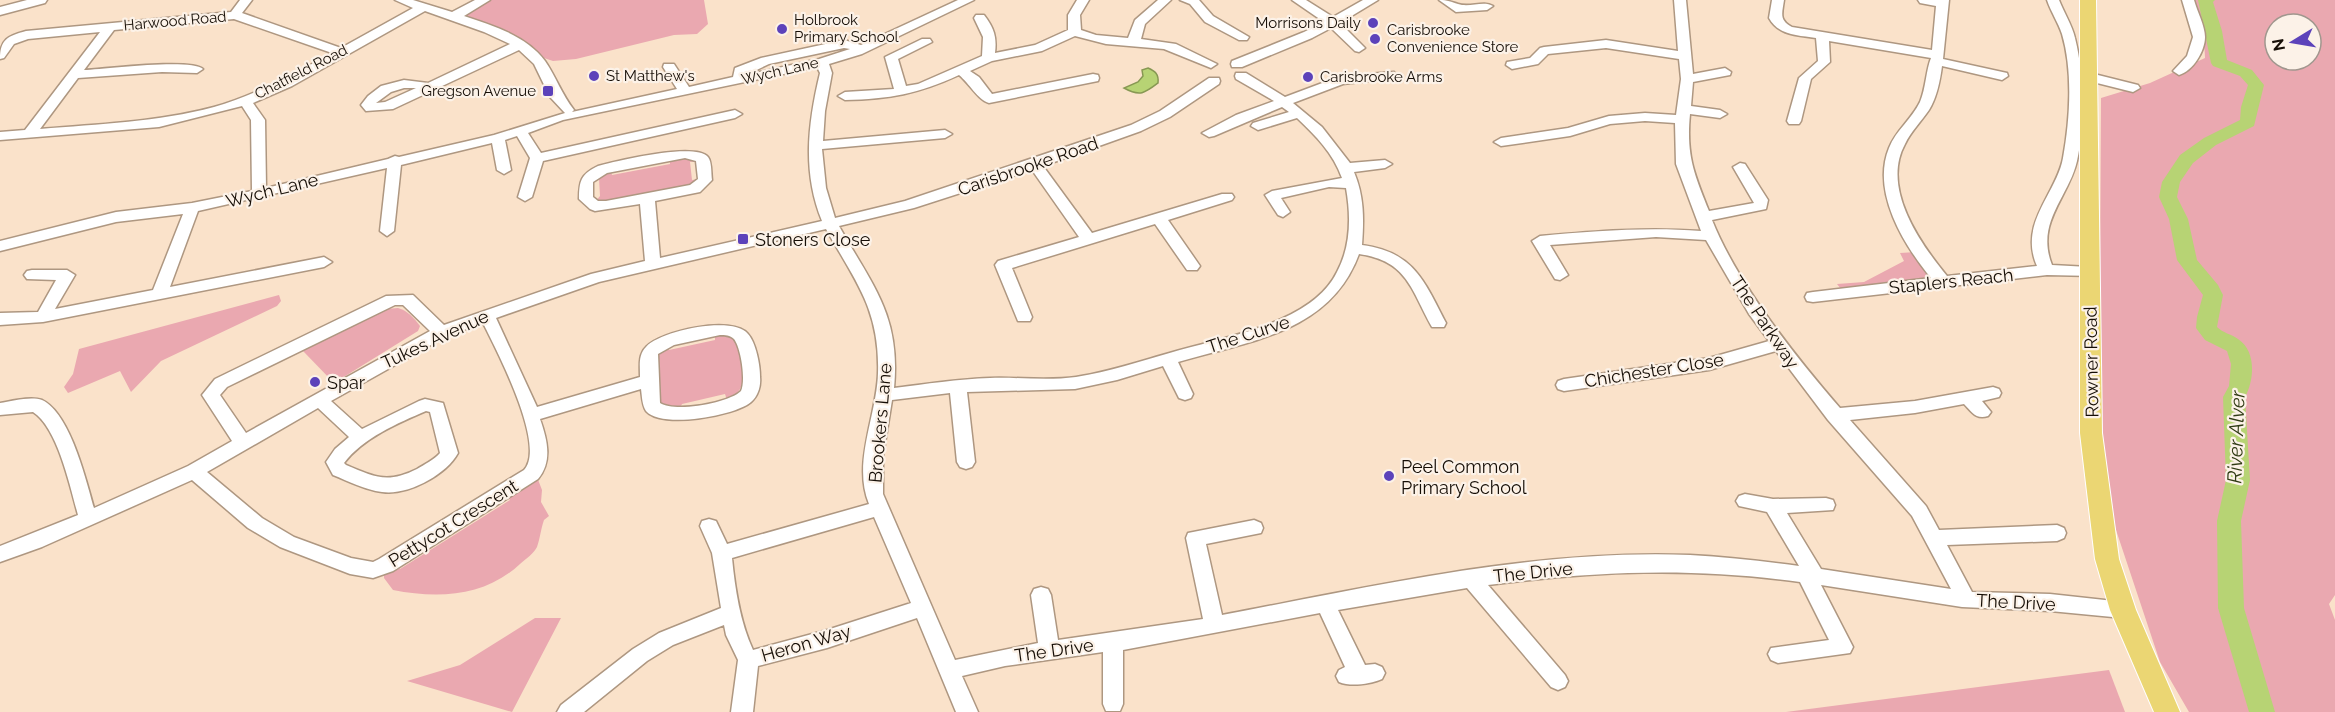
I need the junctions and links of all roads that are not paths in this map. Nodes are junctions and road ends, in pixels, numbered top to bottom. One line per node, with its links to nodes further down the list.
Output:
1 (41, 0): 21 (street)
2 (246, 0): 22 (street)
3 (483, 0): 23 (street)
4 (968, 0): 34 (street, Wych Lane)
5 (1083, 0): 27 (street)
6 (1165, 0): 31 (street)
7 (1186, 0): 29 (street)
8 (1298, 0): 25 (street)
9 (1372, 0): 25 (street)
10 (1444, 0): 19 (street)
11 (1680, 0): 37 (street, The Parkway)
12 (1778, 0): 28 (street)
13 (1924, 0): 18 (street)
14 (2053, 0): 107 (street)
15 (2088, 0): 52 (main road, Rowner Road)
16 (2188, 0): 47 (street)
17 (406, 1): 20 (street)
18 (1943, 2): 39 (street)
19 (1486, 6)
20 (423, 8): 23 (street); 35 (street, Chatfield Road)
21 (0, 11)
22 (235, 15): 26 (street, Harwood Road); 35 (street, Harwood Road)
23 (451, 18): 32 (street)
24 (980, 18): 38 (street)
25 (1331, 21): 33 (street); 45 (street)
26 (111, 26): 36 (street, Harwood Road); 49 (street)
27 (1075, 32): 31 (street); 38 (street)
28 (1822, 36): 39 (street); 73 (street)
29 (1243, 38)
30 (926, 42): 61 (street)
31 (1133, 44): 41 (street)
32 (519, 45): 57 (street); 67 (street)
33 (1359, 48)
34 (858, 51): 40 (street, Wych Lane); 55 (street)
35 (341, 52): 64 (street, Chatfield Road)
36 (0, 55)
37 (1686, 56): 42 (street); 54 (street, The Parkway)
38 (988, 58): 46 (street)
39 (1936, 58): 51 (street); 111 (street)
40 (822, 62): 55 (street, Wych Lane); 82 (street, Brookers Lane)
41 (1210, 64): 45 (street); 56 (street)
42 (1512, 65)
43 (669, 67): 60 (street)
44 (197, 69): 49 (street)
45 (1239, 70): 56 (street); 65 (street, The Curve)
46 (962, 71): 61 (street); 63 (street)
47 (2179, 71)
48 (1725, 72): 54 (street)
49 (73, 75): 76 (street)
50 (1389, 75): 65 (street)
51 (2002, 76)
52 (2090, 77): 59 (street); 108 (main road, Rowner Road)
53 (1093, 78): 58 (street)
54 (1687, 79): 72 (street, The Parkway)
55 (739, 81): 60 (street, Wych Lane)
56 (1214, 81): 85 (street, Carisbrooke Road)
57 (428, 87)
58 (1056, 87): 63 (street); 66 (street)
59 (2133, 88)
60 (685, 91): 67 (street, Wych Lane)
61 (901, 92): 62 (street)
62 (845, 96)
63 (988, 99): 68 (street)
64 (245, 101): 76 (street, Chatfield Road); 90 (street)
65 (1285, 101): 69 (street, The Curve); 77 (street)
66 (1060, 103)
67 (561, 113): 75 (street, Wych Lane)
68 (991, 113)
69 (1300, 113): 74 (street); 89 (street, The Curve)
70 (735, 114): 83 (street)
71 (1720, 114): 72 (street)
72 (1683, 115): 81 (street); 97 (street, The Parkway)
73 (1794, 121)
74 (1258, 126)
75 (520, 131): 80 (street, Wych Lane); 83 (street)
76 (30, 133): 79 (street, Chatfield Road)
77 (1209, 133)
78 (945, 134): 82 (street)
79 (0, 136)
80 (498, 138): 84 (street, Wych Lane); 88 (street)
81 (1501, 142)
82 (815, 146): 98 (street, Brookers Lane)
83 (537, 158): 91 (street)
84 (395, 160): 90 (street, Wych Lane); 99 (street)
85 (1035, 164): 98 (street, Carisbrooke Road); 101 (street)
86 (1384, 165): 89 (street)
87 (1741, 166): 97 (street)
88 (504, 170)
89 (1349, 175): 95 (street); 103 (street, The Curve)
90 (260, 194): 94 (street, Wych Lane)
91 (525, 197)
92 (1227, 197): 96 (street)
93 (647, 198): 93 (street); 105 (street)
94 (192, 208): 102 (street, Wych Lane); 112 (street)
95 (1283, 212)
96 (1158, 217): 101 (street); 106 (street)
97 (1702, 217): 100 (street, The Parkway)
98 (831, 225): 105 (street, Tukes Avenue); 127 (street, Brookers Lane)
99 (387, 231)
100 (1711, 236): 110 (street); 120 (street, The Parkway)
101 (1088, 239): 116 (street)
102 (0, 246)
103 (1356, 249): 118 (street); 121 (street, The Curve)
104 (324, 262): 112 (street)
105 (653, 264): 114 (street, Tukes Avenue)
106 (1192, 266)
107 (2047, 270): 108 (street, Staplers Reach); 111 (street, Staplers Reach)
108 (2089, 272): 155 (main road, Rowner Road)
109 (32, 275): 115 (street)
110 (1560, 275)
111 (1943, 282): 113 (street, Staplers Reach)
112 (160, 293): 115 (street)
113 (1813, 297)
114 (486, 315): 119 (street, Tukes Avenue); 132 (street, Pettycot Crescent)
115 (44, 317): 117 (street)
116 (1024, 317)
117 (0, 319)
118 (1438, 323)
119 (441, 332): 129 (street, Tukes Avenue); 135 (street)
120 (1779, 344): 123 (street, Chichester Close); 133 (street, The Parkway)
121 (1168, 359): 124 (street, The Curve); 126 (street)
122 (650, 380): 122 (street); 132 (street)
123 (1564, 385)
124 (958, 387): 127 (street, The Curve); 136 (street)
125 (1993, 393): 128 (street)
126 (1185, 394)
127 (885, 395): 141 (street, Brookers Lane)
128 (1967, 397): 131 (street); 133 (street)
129 (318, 399): 134 (street); 135 (street, Tukes Avenue)
130 (0, 409): 142 (street)
131 (1982, 412)
132 (531, 415): 137 (street, Pettycot Crescent)
133 (1834, 415): 146 (street, The Parkway)
134 (361, 438): 134 (street)
135 (244, 444): 137 (street, Tukes Avenue)
136 (966, 462)
137 (194, 471): 142 (street, Tukes Avenue)
138 (1745, 501): 140 (street)
139 (1826, 505): 140 (street)
140 (1773, 506): 149 (street)
141 (880, 508): 147 (street); 154 (street, Brookers Lane)
142 (88, 519): 148 (street, Tukes Avenue)
143 (709, 526): 147 (street, Heron Way)
144 (1254, 528): 157 (street)
145 (2057, 533): 146 (street)
146 (1935, 538): 152 (street, The Parkway)
147 (722, 553): 156 (street, Heron Way)
148 (0, 554)
149 (1809, 574): 150 (street, The Drive); 152 (street, The Drive); 160 (street)
150 (1471, 579): 153 (street, The Drive); 164 (street)
151 (1041, 595): 159 (street)
152 (1966, 599): 155 (street, The Drive)
153 (1325, 603): 157 (street, The Drive); 163 (street)
154 (921, 608): 161 (street, Heron Way); 162 (street, Brookers Lane)
155 (2123, 610): 169 (main road, Rowner Road)
156 (731, 613): 161 (street, Heron Way); 166 (street)
157 (1214, 626): 158 (street, The Drive)
158 (1113, 642): 159 (street, The Drive); 165 (street)
159 (1049, 651): 162 (street, The Drive)
160 (1778, 654)
161 (748, 660): 167 (street)
162 (949, 671): 168 (street, Brookers Lane)
163 (1360, 675)
164 (1558, 681)
165 (1113, 704)
166 (568, 712)
167 (742, 712)
168 (967, 712)
169 (2167, 712)

